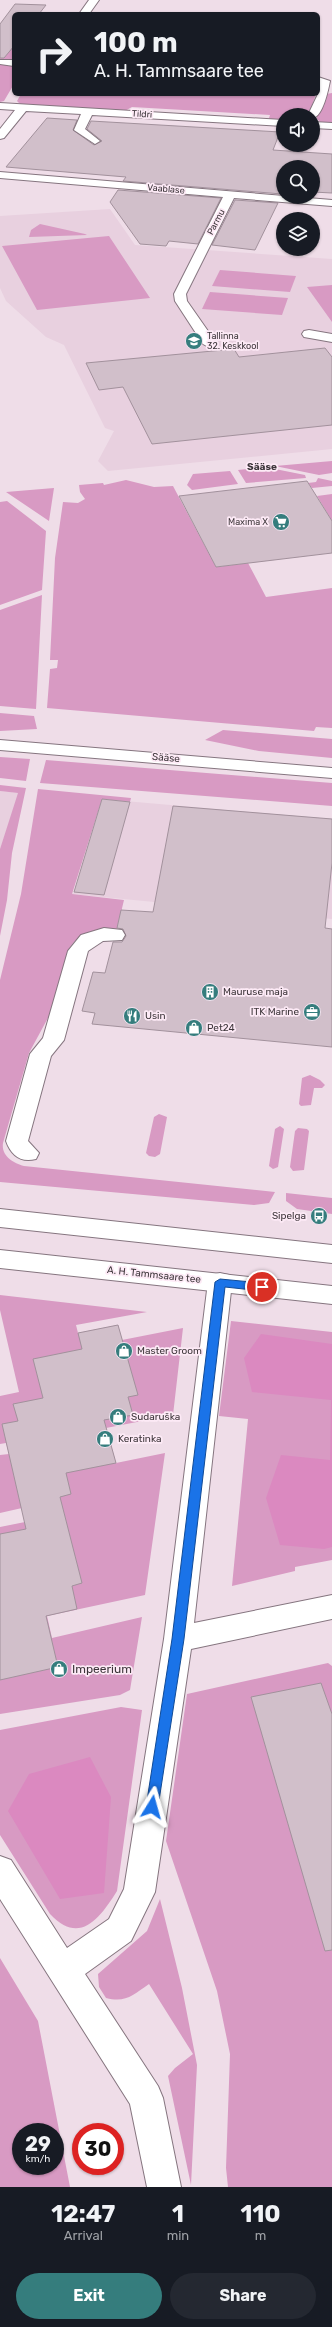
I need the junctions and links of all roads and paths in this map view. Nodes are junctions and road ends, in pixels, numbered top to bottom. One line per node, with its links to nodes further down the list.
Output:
1 (94, 0): 2 (street)
2 (85, 12)
3 (2, 62): 4 (street)
4 (12, 63)
5 (320, 80): 9 (street)
6 (14, 96): 7 (street)
7 (4, 106): 8 (street, Tildri)
8 (23, 107): 10 (street, Tildri); 14 (street)
9 (316, 108)
10 (88, 111): 11 (street, Tildri); 15 (street)
11 (276, 123)
12 (320, 125): 13 (street)
13 (332, 126)
14 (0, 136)
15 (95, 141)
16 (0, 175): 17 (street, Vaablase)
17 (230, 195): 18 (street, Vaablase); 21 (street, Parmu)
18 (332, 203)
19 (310, 334): 20 (street)
20 (332, 338)
21 (210, 344)
22 (0, 745): 23 (street, Sääse)
23 (332, 773)
24 (115, 935): 25 (street)
25 (28, 1152)
26 (0, 1218): 27 (street)
27 (332, 1254)
28 (0, 1259): 29 (street, A. H. Tammsaare tee)
29 (220, 1282): 30 (street, A. H. Tammsaare tee); 32 (street)
30 (332, 1295)
31 (332, 1606): 32 (street)
32 (178, 1639): 34 (street)
33 (0, 1871): 34 (street)
34 (63, 1970): 35 (street)
35 (164, 2187)

